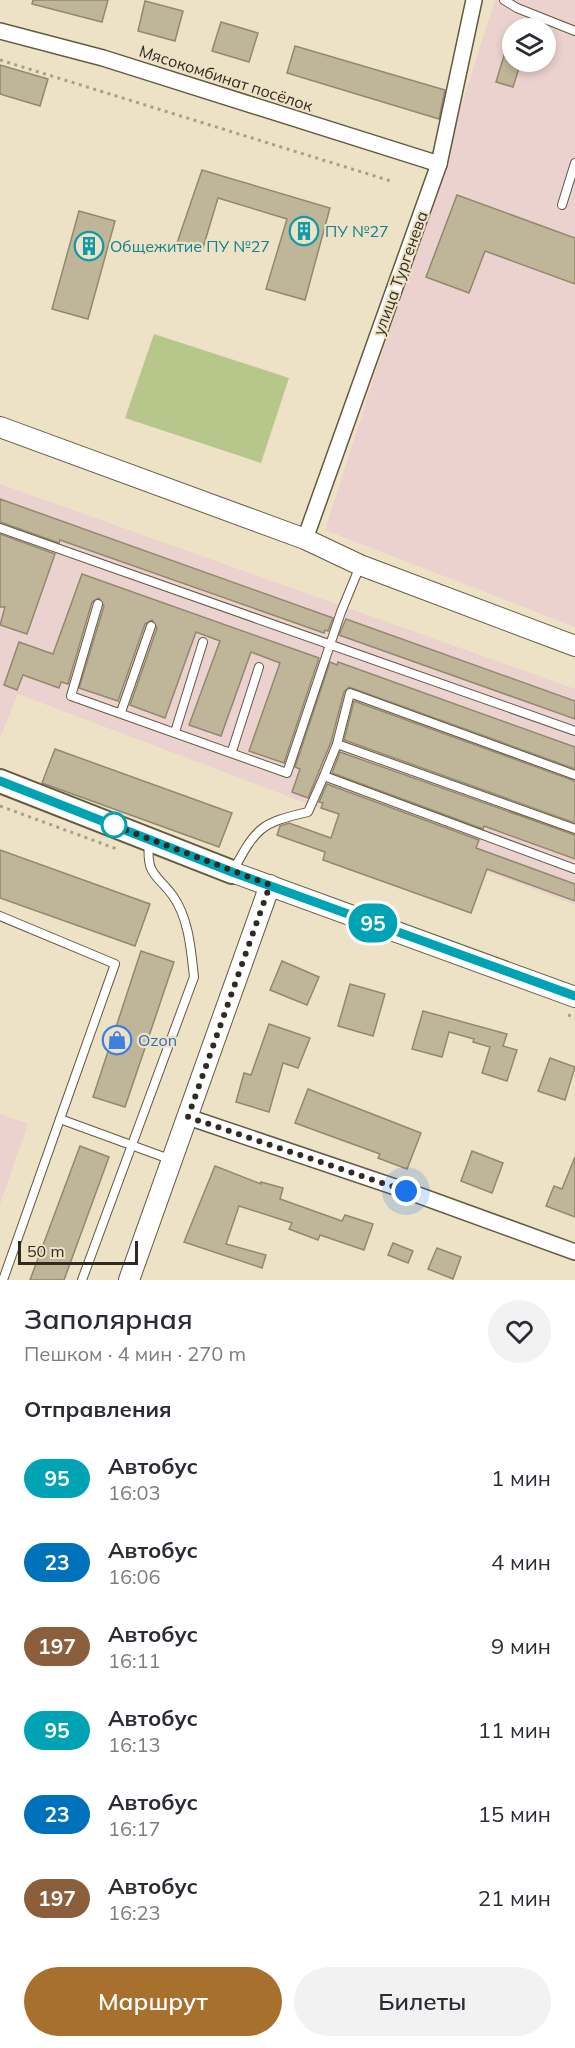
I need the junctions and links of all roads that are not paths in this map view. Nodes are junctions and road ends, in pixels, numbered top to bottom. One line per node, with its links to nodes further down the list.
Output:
1 (474, 0): 6 (street, улица Тургенева)
2 (504, 0): 4 (lane)
3 (0, 31): 6 (street, Мясокомбинат посёлок)
4 (575, 31)
5 (575, 163): 7 (lane)
6 (439, 164): 10 (street, улица Тургенева)
7 (562, 205)
8 (0, 427): 10 (street)
9 (0, 528): 15 (lane)
10 (305, 540): 11 (street)
11 (360, 565): 15 (lane); 16 (street)
12 (98, 604): 18 (lane)
13 (151, 626): 18 (lane)
14 (203, 642): 20 (lane)
15 (332, 643): 19 (lane); 22 (lane)
16 (575, 646)
17 (259, 667): 22 (lane)
18 (121, 712): 20 (lane)
19 (575, 730)
20 (175, 732): 22 (lane)
21 (337, 744): 23 (lane); 24 (lane); 26 (lane)
22 (232, 752)
23 (575, 775)
24 (324, 776): 28 (lane); 29 (lane)
25 (0, 781): 27 (main road)
26 (575, 829)
27 (149, 839): 29 (main road); 35 (lane)
28 (575, 869)
29 (232, 872): 30 (street)
30 (270, 885): 32 (street); 33 (street)
31 (0, 916): 34 (lane)
32 (575, 996)
33 (188, 1117): 36 (street); 37 (street)
34 (60, 1119): 35 (lane); 38 (lane)
35 (134, 1146): 36 (lane); 39 (lane)
36 (173, 1161): 40 (street)
37 (575, 1252)
38 (3, 1280)
39 (82, 1280)
40 (129, 1280)

